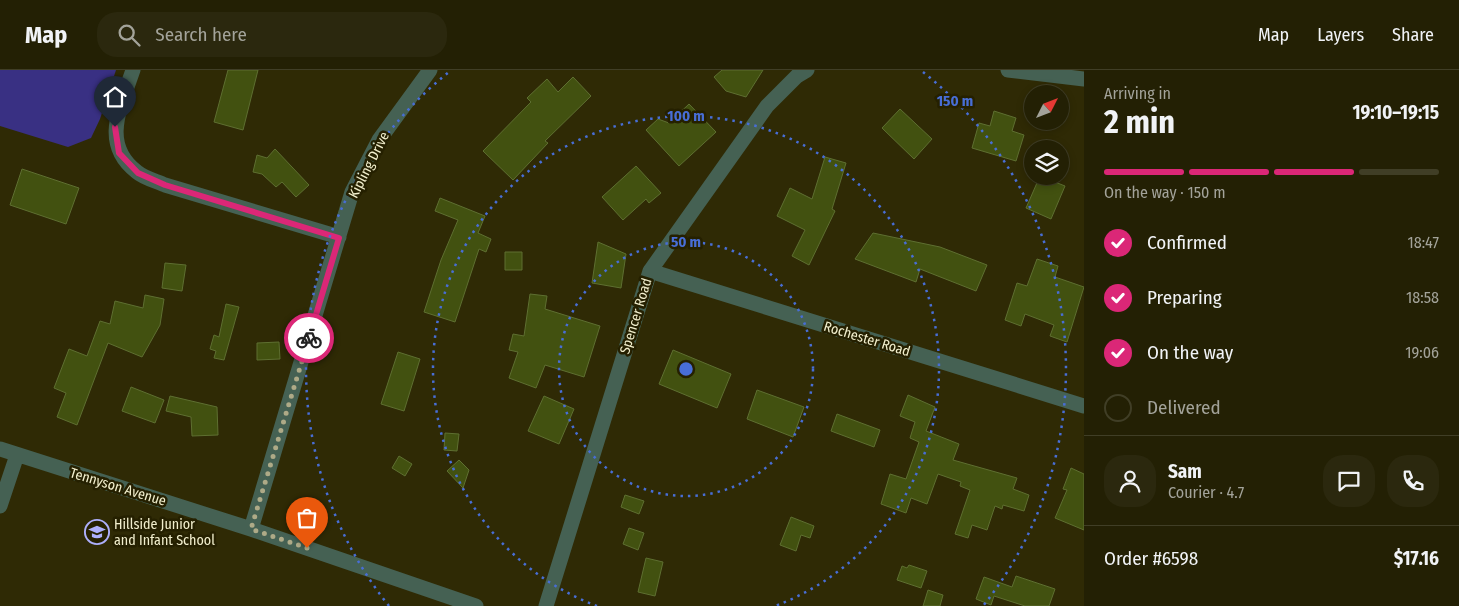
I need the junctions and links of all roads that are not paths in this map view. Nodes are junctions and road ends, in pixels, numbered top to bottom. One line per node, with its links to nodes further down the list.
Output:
1 (133, 70): 6 (street)
2 (430, 70): 6 (street, Kipling Drive)
3 (807, 70): 7 (street, Spencer Road)
4 (1008, 70): 5 (street)
5 (1084, 80)
6 (339, 238): 12 (street, Kipling Drive)
7 (650, 271): 8 (street, Rochester Road); 14 (street, Spencer Road)
8 (1084, 406)
9 (0, 449): 10 (street, Tennyson Avenue)
10 (17, 455): 11 (street); 12 (street, Tennyson Avenue)
11 (0, 506)
12 (251, 529): 13 (street, Tennyson Avenue)
13 (476, 606)
14 (546, 606)

